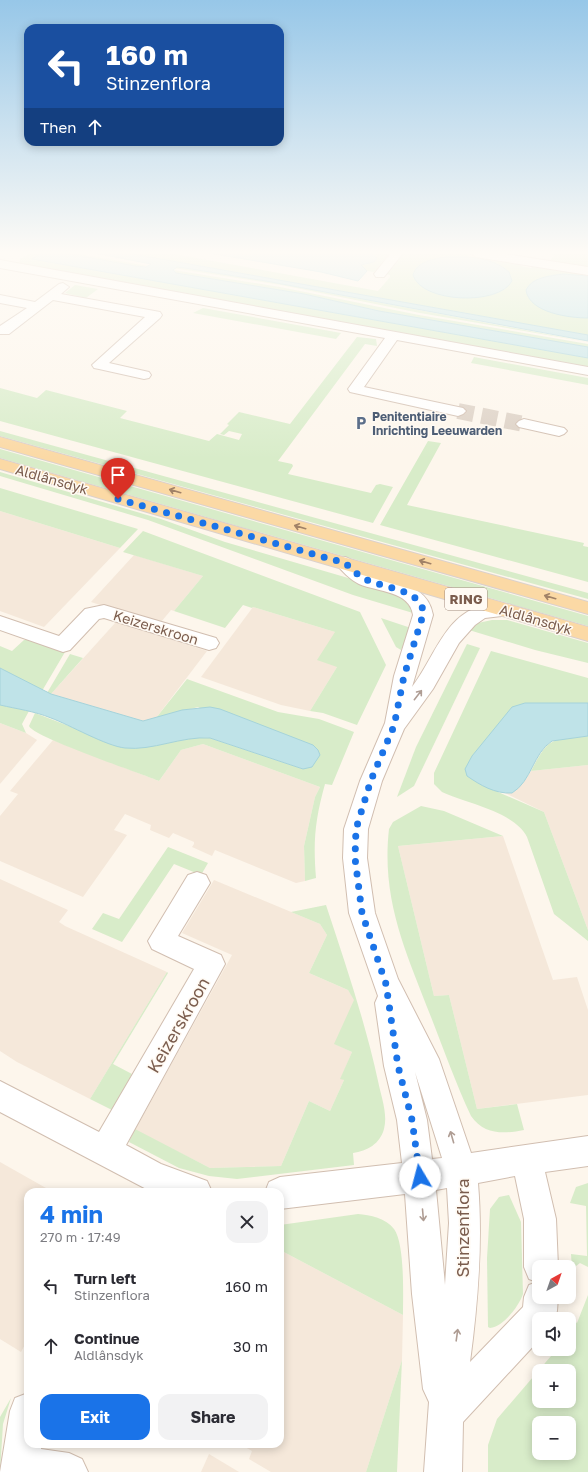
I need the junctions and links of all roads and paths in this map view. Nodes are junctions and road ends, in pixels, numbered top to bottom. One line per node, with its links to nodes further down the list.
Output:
1 (16, 322): 4 (street)
2 (148, 322): 7 (street)
3 (315, 322): 5 (street)
4 (0, 330)
5 (393, 336): 6 (street); 8 (street)
6 (588, 371)
7 (144, 375)
8 (458, 411)
9 (524, 424): 10 (street)
10 (559, 431)
11 (0, 442): 14 (main road, Aldlânsdyk / RING, one-way to 11)
12 (0, 464): 13 (main road, Aldlânsdyk / RING)
13 (345, 563): 15 (main road, Aldlânsdyk / RING); 19 (street, Stinzenflora)
14 (588, 608)
15 (504, 610): 17 (main road, Aldlânsdyk / RING); 19 (street, Stinzenflora, one-way to 15)
16 (0, 623): 18 (street, Keizerskroon)
17 (588, 634)
18 (209, 643)
19 (394, 726): 21 (street, Stinzenflora)
20 (197, 883): 24 (street, Keizerskroon)
21 (386, 984): 26 (street, Stinzenflora, one-way to 21); 27 (street, Stinzenflora)
22 (0, 1096): 24 (street)
23 (588, 1151): 25 (street)
24 (105, 1152): 28 (street)
25 (527, 1159): 26 (street); 31 (street)
26 (461, 1170): 27 (street); 33 (street, Stinzenflora, one-way to 26)
27 (420, 1177): 30 (street); 33 (street, Stinzenflora, one-way to 33)
28 (146, 1184): 29 (street)
29 (175, 1188)
30 (284, 1193)
31 (540, 1260)
32 (540, 1304): 33 (street)
33 (445, 1415): 37 (street, Stinzenflora)
34 (24, 1440): 35 (street)
35 (20, 1468): 36 (street)
36 (69, 1472)
37 (443, 1472)

